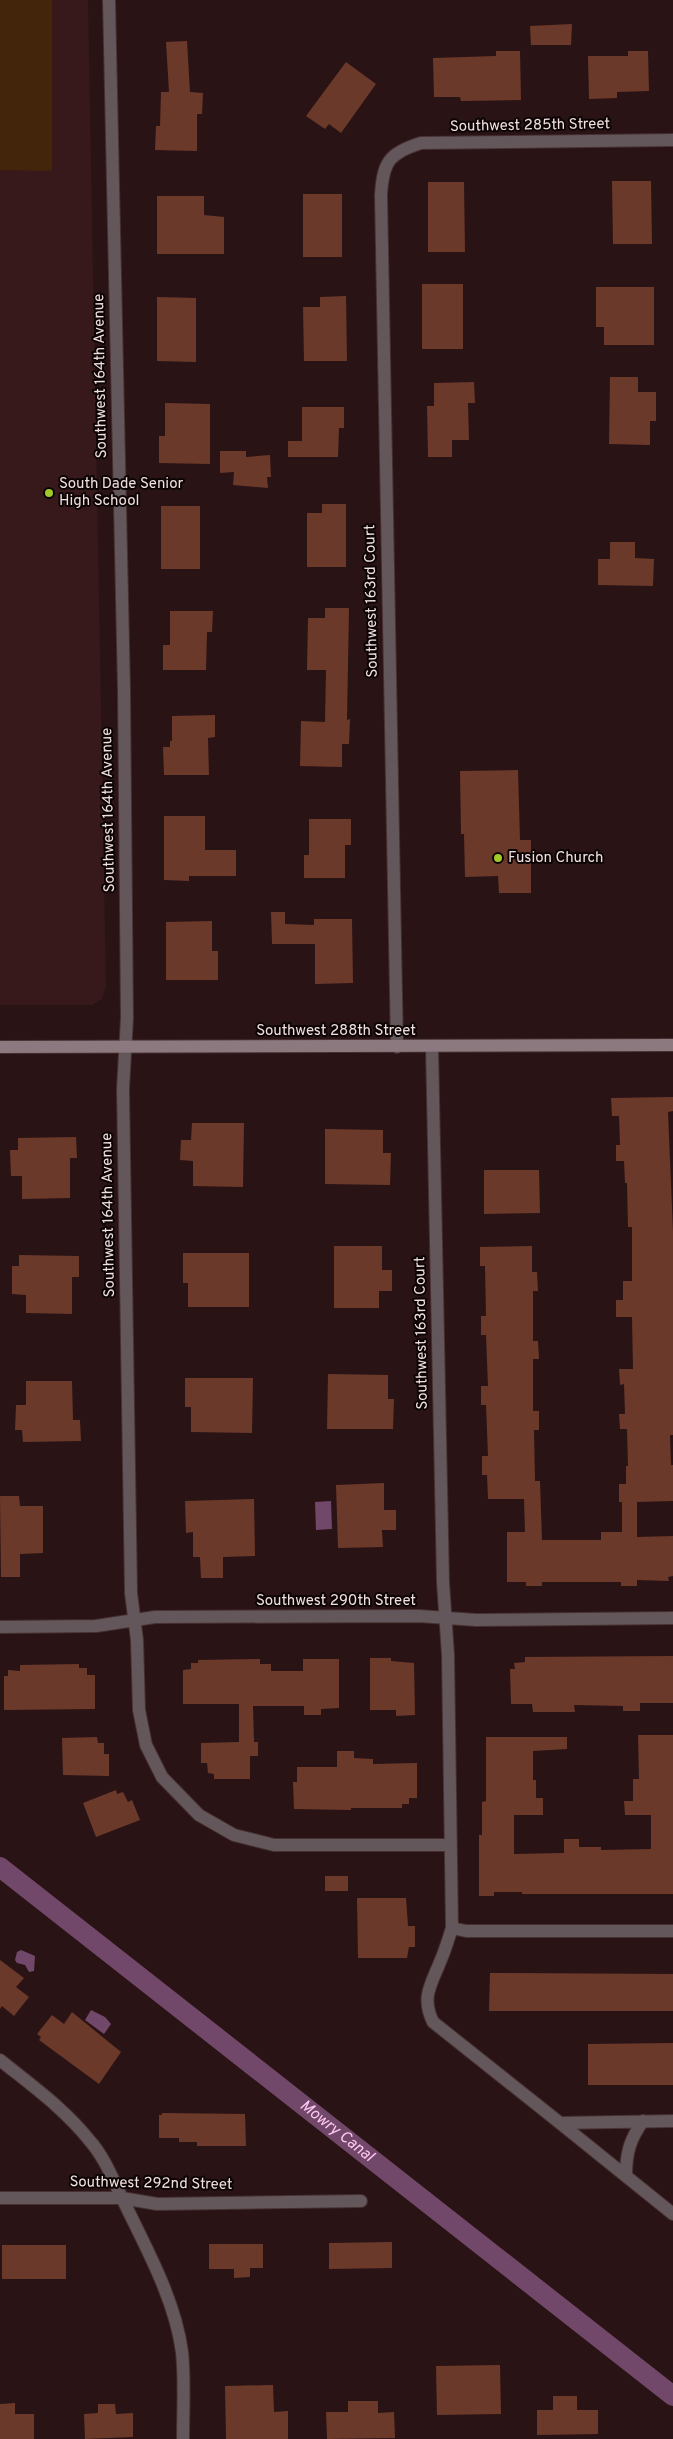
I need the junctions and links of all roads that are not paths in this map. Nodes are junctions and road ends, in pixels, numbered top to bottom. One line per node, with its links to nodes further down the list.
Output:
1 (108, 0): 6 (street, Southwest 164th Avenue)
2 (673, 140): 3 (street, Southwest 285th Street)
3 (390, 157): 7 (street, Southwest 163rd Court)
4 (673, 1045): 8 (street, Southwest 288th Street)
5 (0, 1047): 6 (street, Southwest 288th Street)
6 (126, 1047): 7 (street, Southwest 288th Street); 11 (street, Southwest 164th Avenue)
7 (397, 1047): 8 (street, Southwest 288th Street)
8 (432, 1047): 10 (street, Southwest 163rd Court)
9 (673, 1618): 10 (street, Southwest 290th Street)
10 (444, 1619): 11 (street, Southwest 290th Street); 13 (street, Southwest 163rd Court)
11 (134, 1620): 12 (street, Southwest 290th Street); 13 (street, Southwest 164th Avenue)
12 (0, 1627)
13 (450, 1845): 14 (street, Southwest 163rd Court)
14 (452, 1928): 15 (street); 19 (street)
15 (673, 1932)
16 (0, 2060): 22 (street)
17 (643, 2121): 18 (street); 19 (street); 20 (street)
18 (673, 2121)
19 (560, 2123): 20 (street)
20 (626, 2176): 24 (street)
21 (0, 2198): 22 (street, Southwest 292nd Street)
22 (122, 2198): 23 (street, Southwest 292nd Street); 25 (street)
23 (360, 2201)
24 (673, 2214)
25 (183, 2439)

